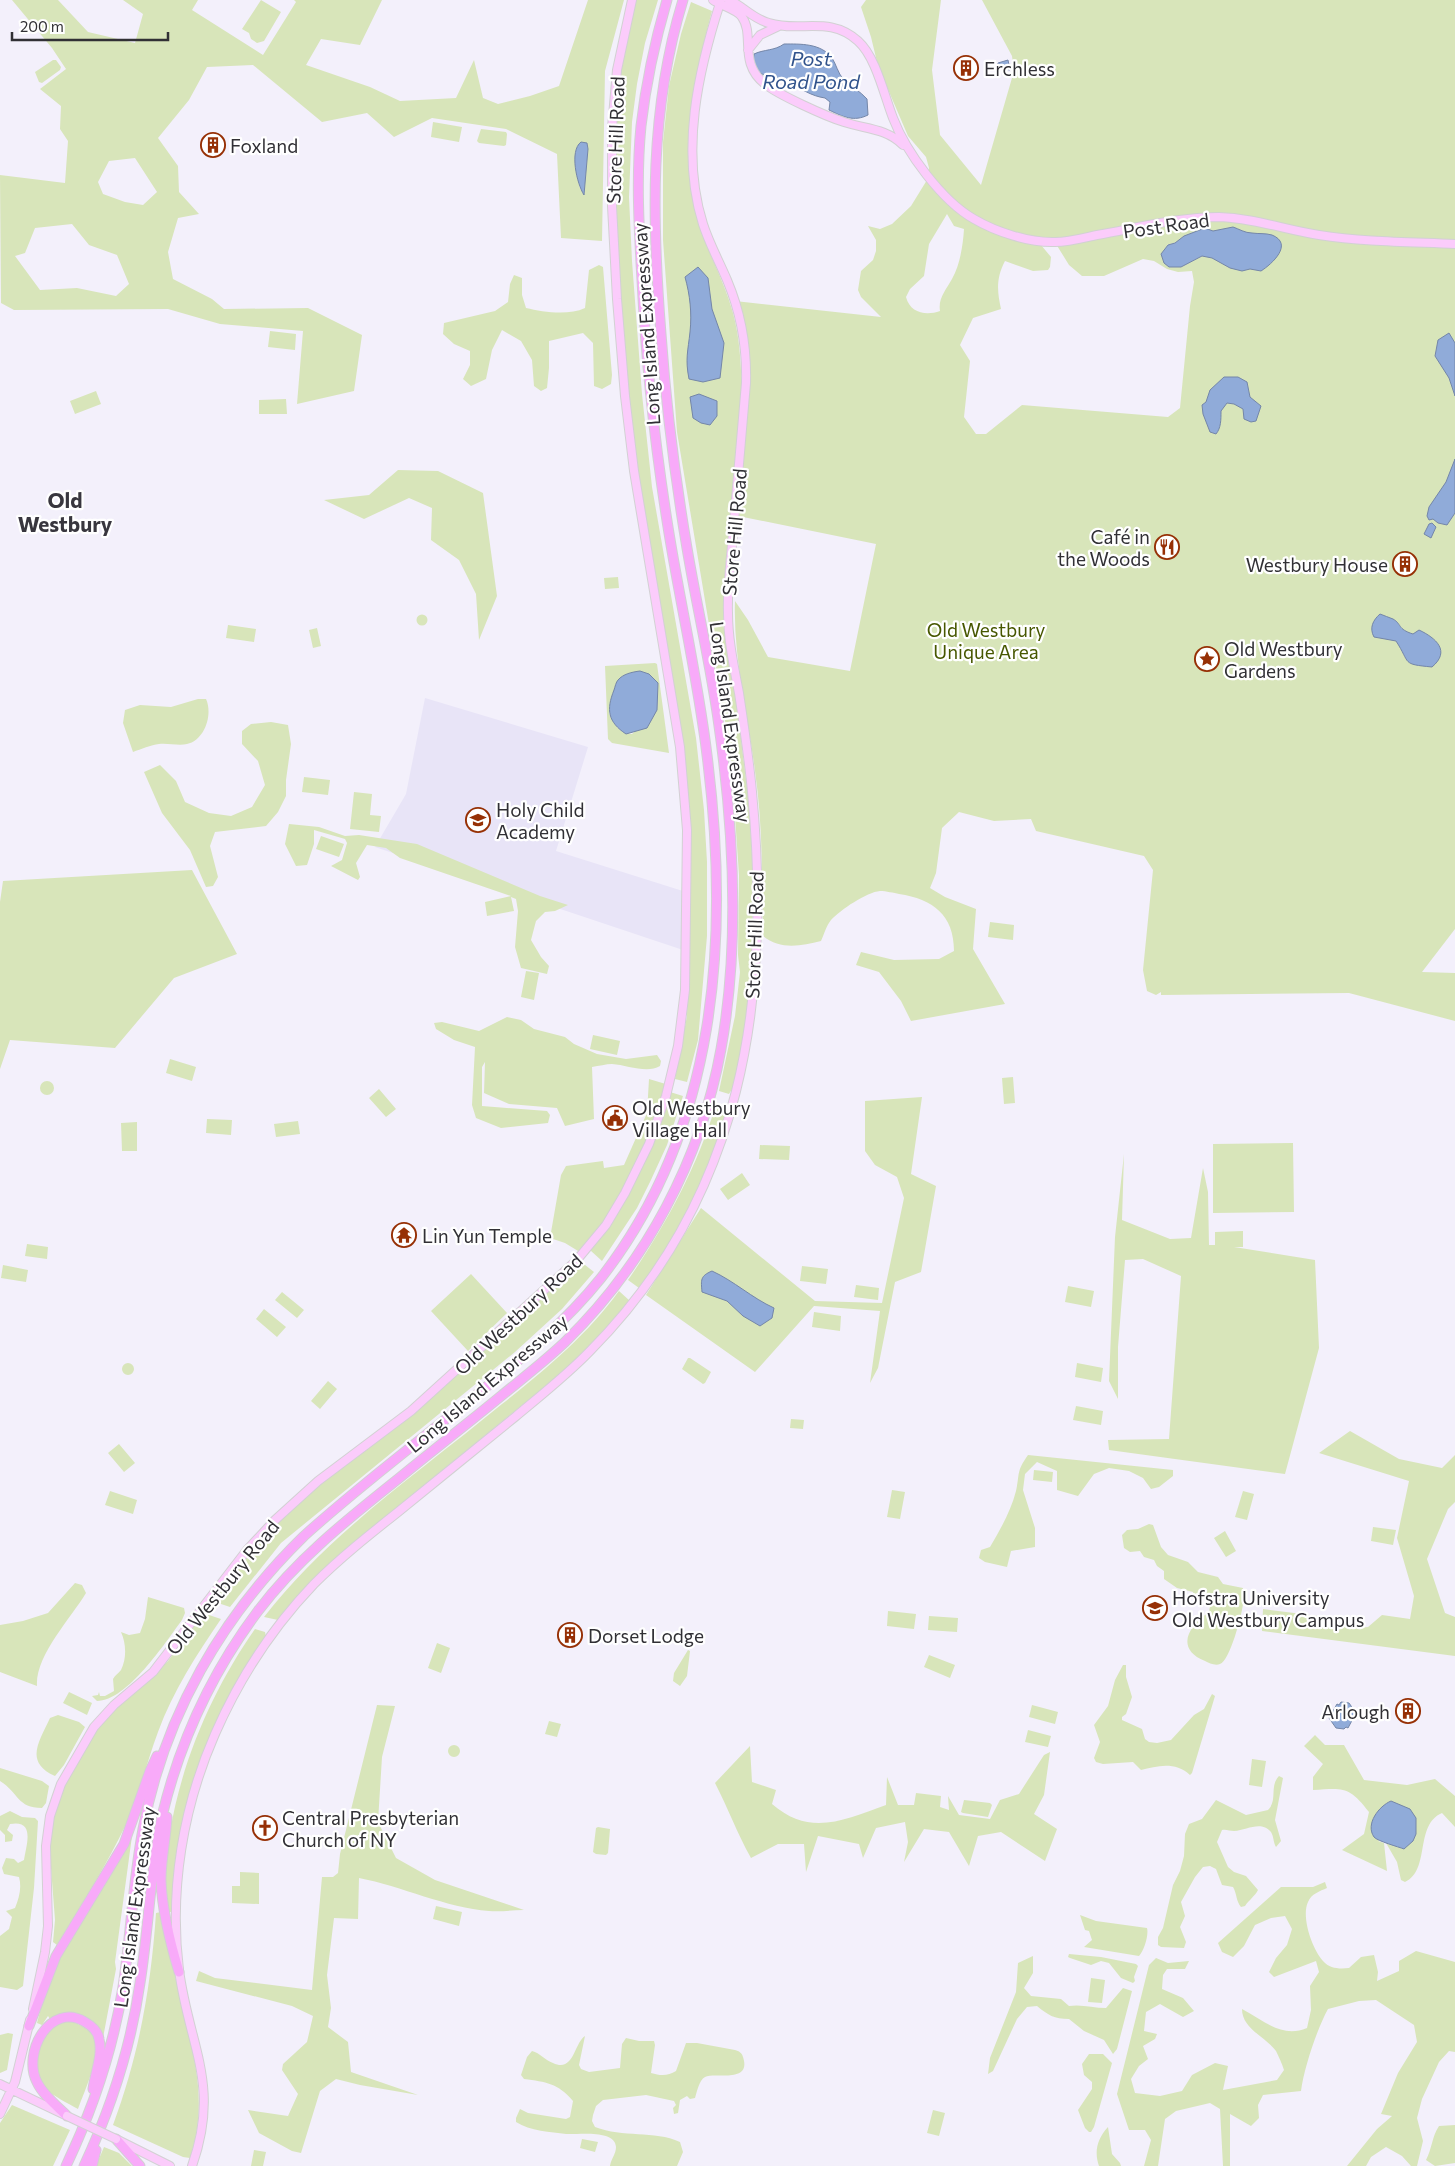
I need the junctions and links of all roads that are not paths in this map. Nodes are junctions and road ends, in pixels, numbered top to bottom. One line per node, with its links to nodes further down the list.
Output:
1 (632, 0): 12 (main road, Store Hill Road)
2 (666, 0): 13 (highway, Long Island Expressway)
3 (728, 0): 6 (main road, Post Road)
4 (718, 1): 7 (main road, Post Road); 15 (main road, Store Hill Road)
5 (682, 3): 14 (highway, Long Island Expressway)
6 (781, 26): 7 (main road); 8 (main road, Post Road)
7 (748, 50): 9 (main road, Post Road)
8 (894, 121): 9 (main road); 10 (main road, Post Road)
9 (886, 132): 10 (main road, Post Road)
10 (910, 151): 11 (main road, Post Road)
11 (1455, 244)
12 (670, 1085): 16 (main road, Old Westbury Road)
13 (176, 1720): 16 (highway); 20 (highway, Long Island Expressway)
14 (168, 1794): 15 (highway); 22 (highway, Long Island Expressway)
15 (179, 1972): 29 (main road)
16 (29, 2026): 18 (main road, Old Westbury Road)
17 (0, 2084): 18 (main road)
18 (12, 2090): 19 (main road, Old Westbury Road); 21 (main road)
19 (0, 2114)
20 (89, 2114): 21 (highway); 24 (highway, Long Island Expressway)
21 (68, 2116): 23 (main road, bridge)
22 (104, 2121): 25 (highway, Long Island Expressway); 26 (highway)
23 (116, 2139): 27 (highway); 28 (main road)
24 (66, 2166)
25 (84, 2166)
26 (92, 2166)
27 (140, 2166)
28 (170, 2166)
29 (192, 2166)

